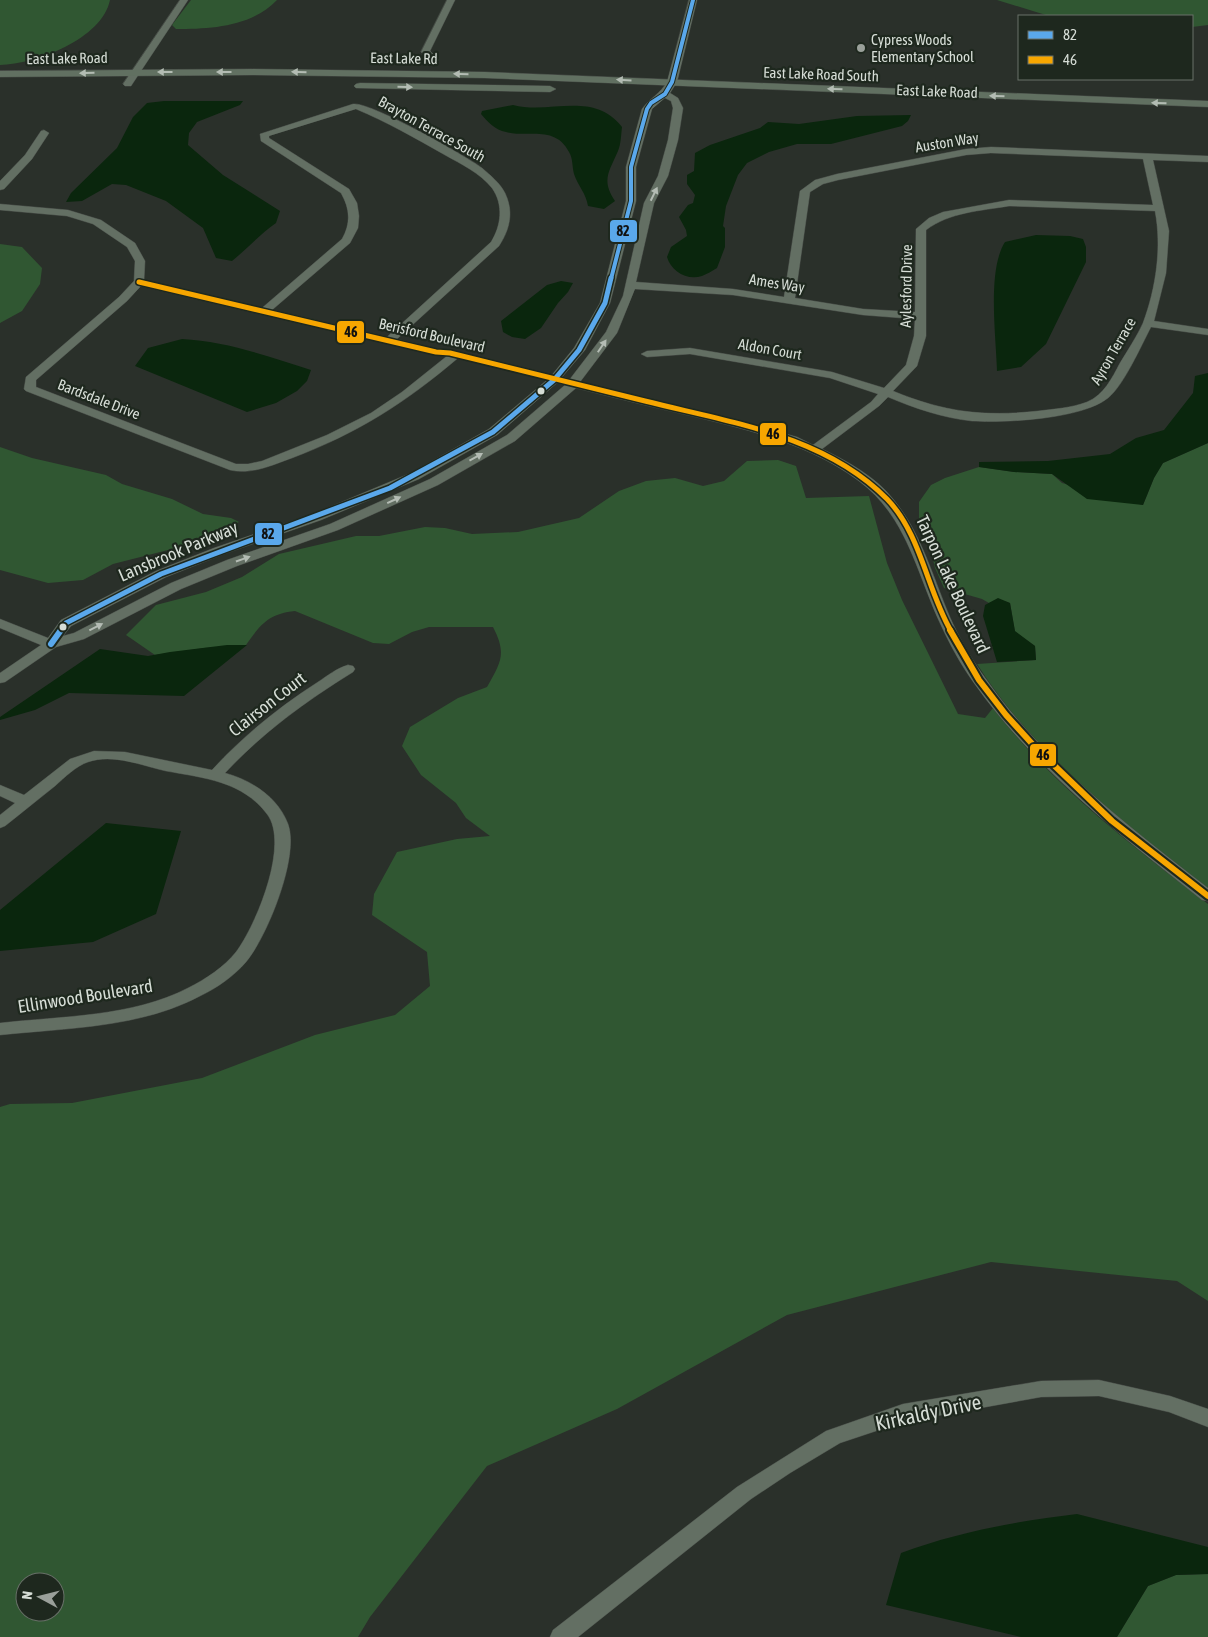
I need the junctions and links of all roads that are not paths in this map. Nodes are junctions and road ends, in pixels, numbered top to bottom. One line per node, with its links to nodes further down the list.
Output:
1 (184, 0): 5 (street)
2 (450, 0): 4 (street)
3 (693, 0): 7 (street)
4 (434, 60)
5 (135, 72): 6 (main road, East Lake Road, one-way to 6); 7 (main road, East Lake Rd, one-way to 5); 8 (street)
6 (0, 74)
7 (672, 82): 12 (street); 14 (main road, East Lake Road South, one-way to 7)
8 (128, 84): 9 (main road); 10 (main road, East Lake Road)
9 (206, 84)
10 (18, 86)
11 (352, 86): 12 (main road, East Lake Rd, one-way to 12)
12 (665, 94): 13 (main road); 22 (street, Lansbrook Parkway, one-way to 12); 31 (street)
13 (784, 99)
14 (1208, 104)
15 (44, 133): 18 (street)
16 (1148, 158): 17 (street, Auston Way); 20 (street, Ayron Terrace); 23 (street, Auston Way)
17 (1208, 159)
18 (0, 187)
19 (0, 206): 21 (street)
20 (1158, 208): 25 (street, Aylesford Drive); 26 (street, Ayron Terrace)
21 (139, 282): 24 (street, Berisford Boulevard); 30 (street, Bardsdale Drive)
22 (630, 285): 23 (street, Ames Way); 32 (street, Lansbrook Parkway, one-way to 22)
23 (790, 300): 25 (street, Ames Way)
24 (264, 311): 28 (street, Berisford Boulevard); 28 (street, Brayton Terrace South)
25 (920, 316): 33 (street, Aylesford Drive)
26 (1148, 323): 27 (street); 33 (street, Ayron Terrace)
27 (1208, 332)
28 (390, 340): 30 (street, Berisford Boulevard)
29 (647, 354): 33 (street, Aldon Court)
30 (455, 355): 31 (street, Berisford Boulevard)
31 (554, 380): 32 (street, Berisford Boulevard); 36 (street, Lansbrook Parkway)
32 (572, 384): 34 (street, Tarpon Lake Boulevard); 36 (street, Lansbrook Parkway, one-way to 32)
33 (885, 392): 34 (street, Aylesford Drive)
34 (815, 449): 43 (street, Tarpon Lake Boulevard)
35 (0, 623): 36 (street)
36 (51, 644): 38 (street, Lansbrook Parkway)
37 (348, 669): 39 (street, Clairson Court)
38 (0, 679)
39 (215, 776): 41 (street, Ellinwood Boulevard); 44 (street, Ellinwood Boulevard)
40 (0, 790): 41 (street)
41 (26, 802): 42 (street, Ellinwood Boulevard)
42 (0, 822)
43 (1208, 896)
44 (0, 1029)
45 (1208, 1418): 46 (street, Kirkaldy Drive)
46 (561, 1637)

